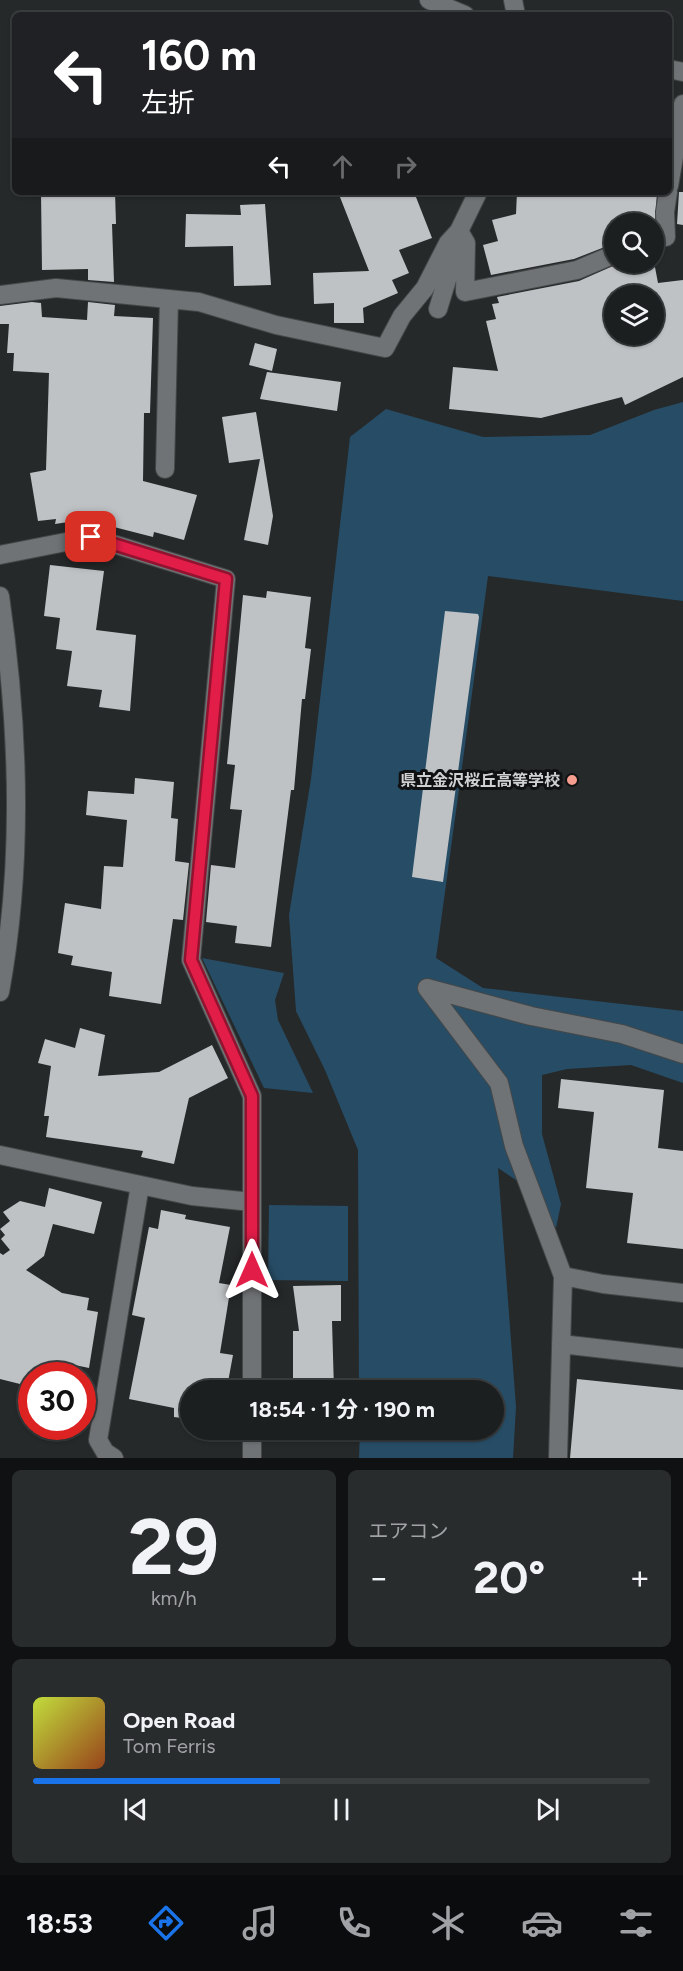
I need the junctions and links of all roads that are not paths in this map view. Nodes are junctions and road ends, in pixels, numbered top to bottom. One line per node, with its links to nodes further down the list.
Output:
1 (429, 0): 2 (street)
2 (458, 12)
3 (683, 104): 4 (street)
4 (672, 168)
5 (476, 195): 7 (street)
6 (668, 195): 8 (street)
7 (456, 235): 9 (street); 11 (street); 12 (street)
8 (668, 237)
9 (604, 259)
10 (0, 295): 11 (street)
11 (169, 299): 13 (street)
12 (438, 309)
13 (165, 469)
14 (0, 555): 21 (street)
15 (0, 596): 16 (street)
16 (9, 845): 17 (street)
17 (0, 992)
18 (683, 1054): 22 (street)
19 (0, 1155): 20 (street)
20 (140, 1185): 21 (street); 28 (street)
21 (252, 1202): 26 (street)
22 (563, 1276): 23 (street); 24 (street)
23 (683, 1293)
24 (561, 1344): 25 (street); 30 (street)
25 (683, 1358)
26 (252, 1380)
27 (252, 1440): 29 (street)
28 (114, 1458)
29 (252, 1458)
30 (558, 1458)

